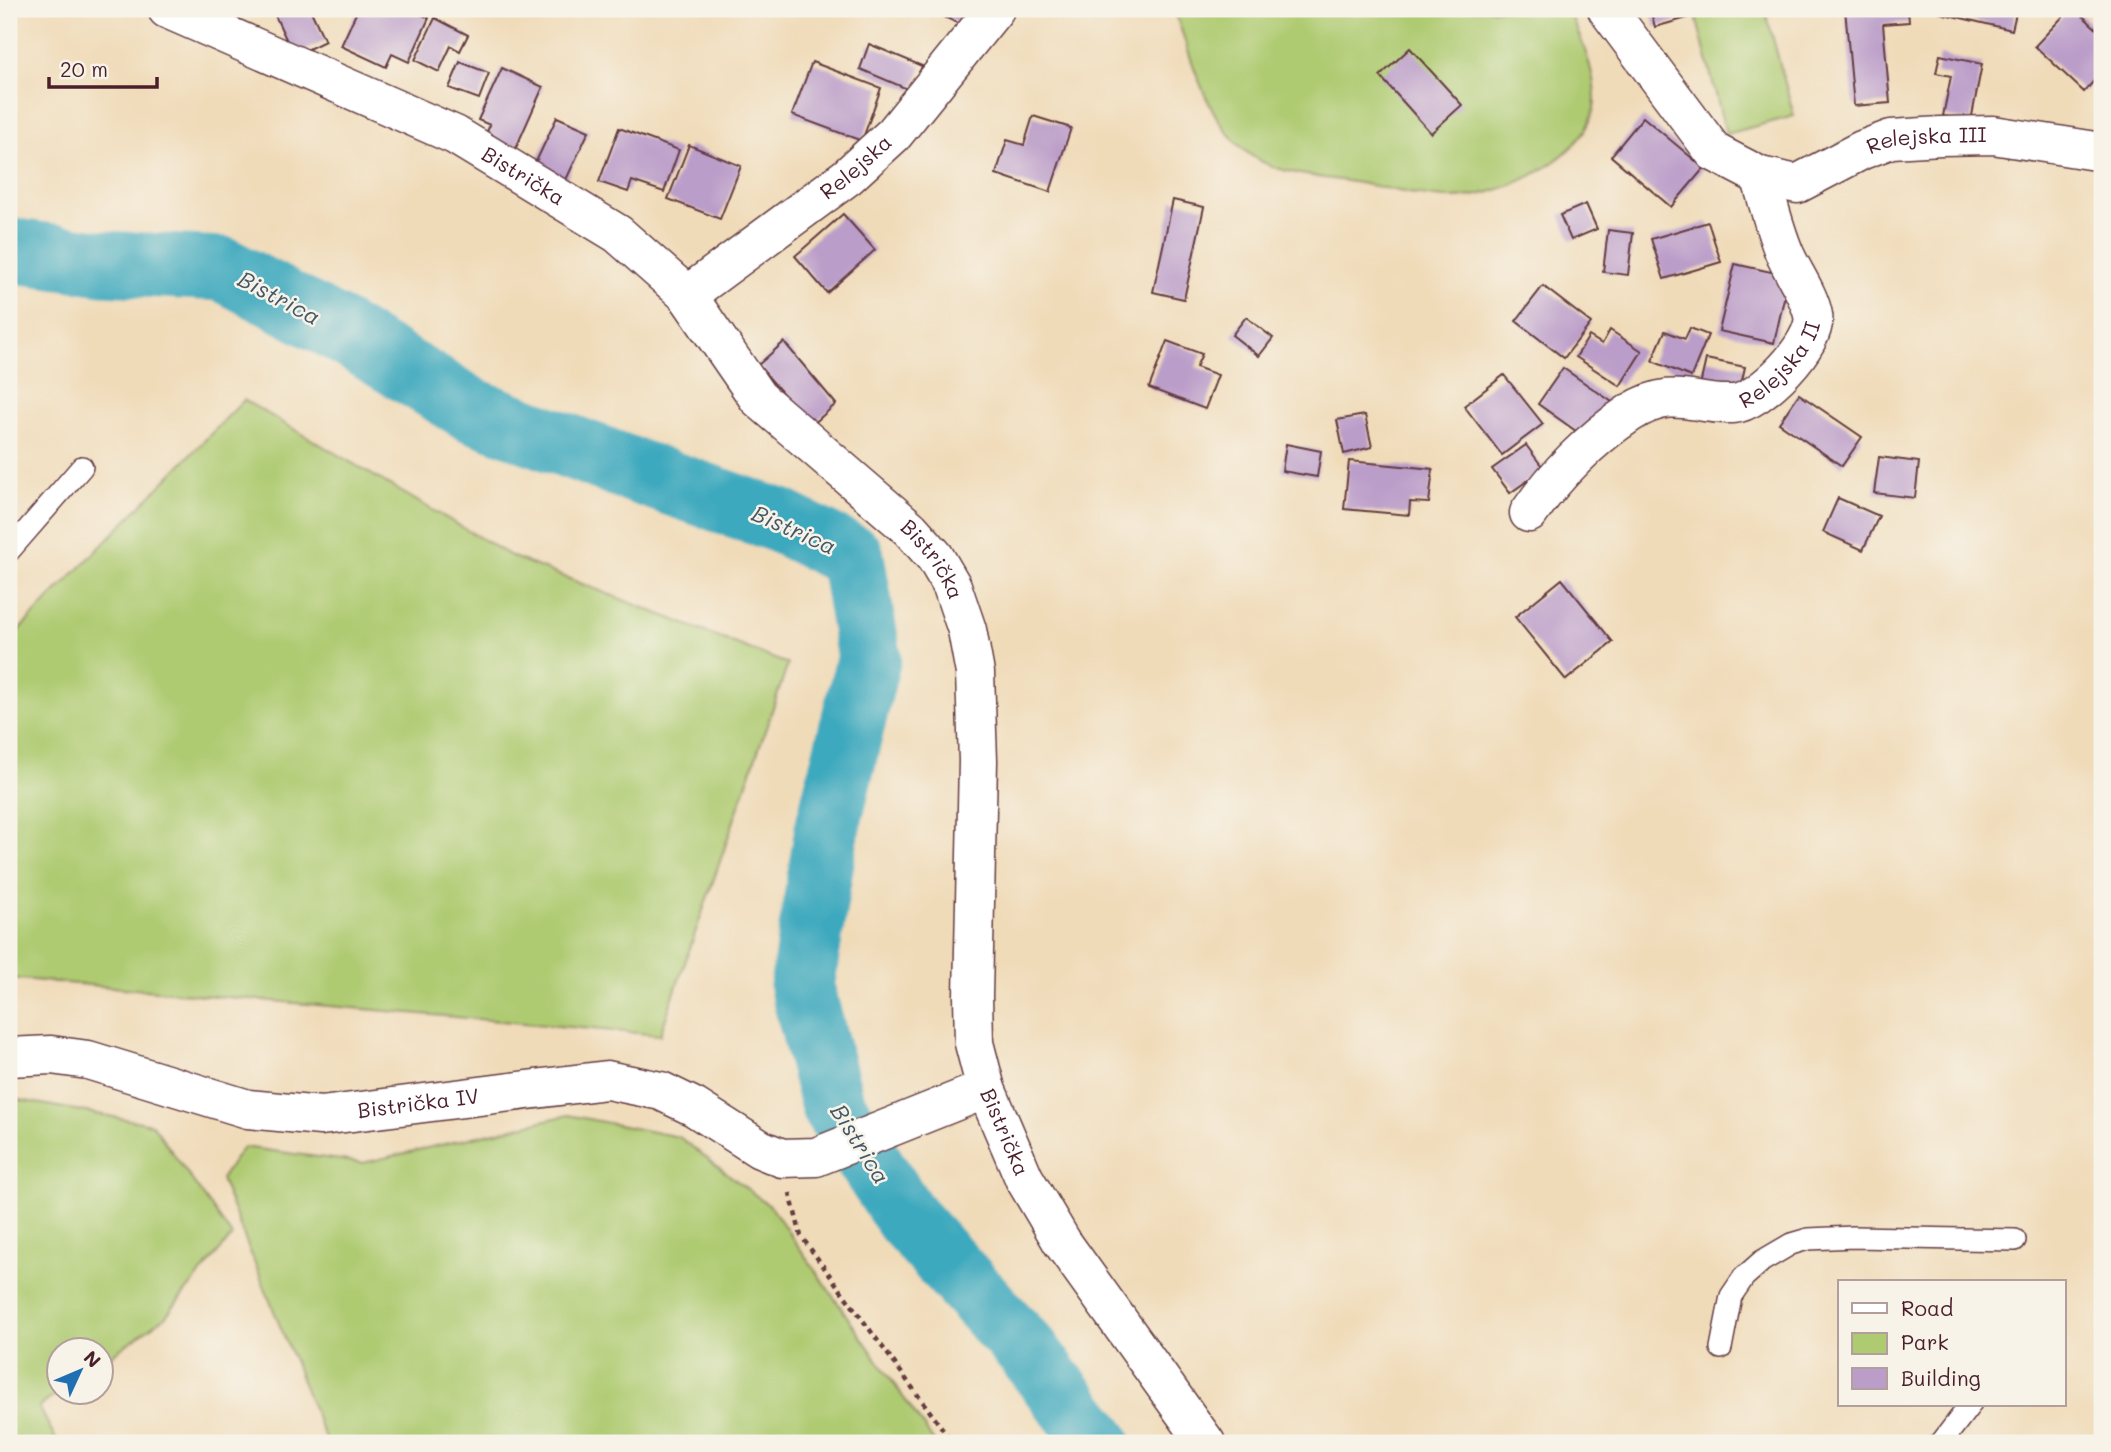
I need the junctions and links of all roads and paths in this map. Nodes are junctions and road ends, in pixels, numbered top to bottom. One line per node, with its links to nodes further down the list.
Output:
1 (167, 9): 4 (street, Bistrička)
2 (995, 9): 7 (street, Relejska)
3 (1607, 9): 6 (street)
4 (215, 18): 7 (street, Bistrička)
5 (2102, 152): 6 (street, Relejska III)
6 (1760, 176): 9 (street, Relejska II)
7 (687, 295): 12 (street, Bistrička)
8 (82, 467): 10 (lane)
9 (1529, 513)
10 (9, 551)
11 (9, 1057): 13 (street, Bistrička IV)
12 (986, 1089): 13 (street); 18 (street, Bistrička)
13 (799, 1158): 17 (path)
14 (2015, 1240): 15 (lane)
15 (1721, 1348)
16 (1969, 1406): 19 (lane)
17 (953, 1443)
18 (1206, 1443)
19 (1941, 1443)

